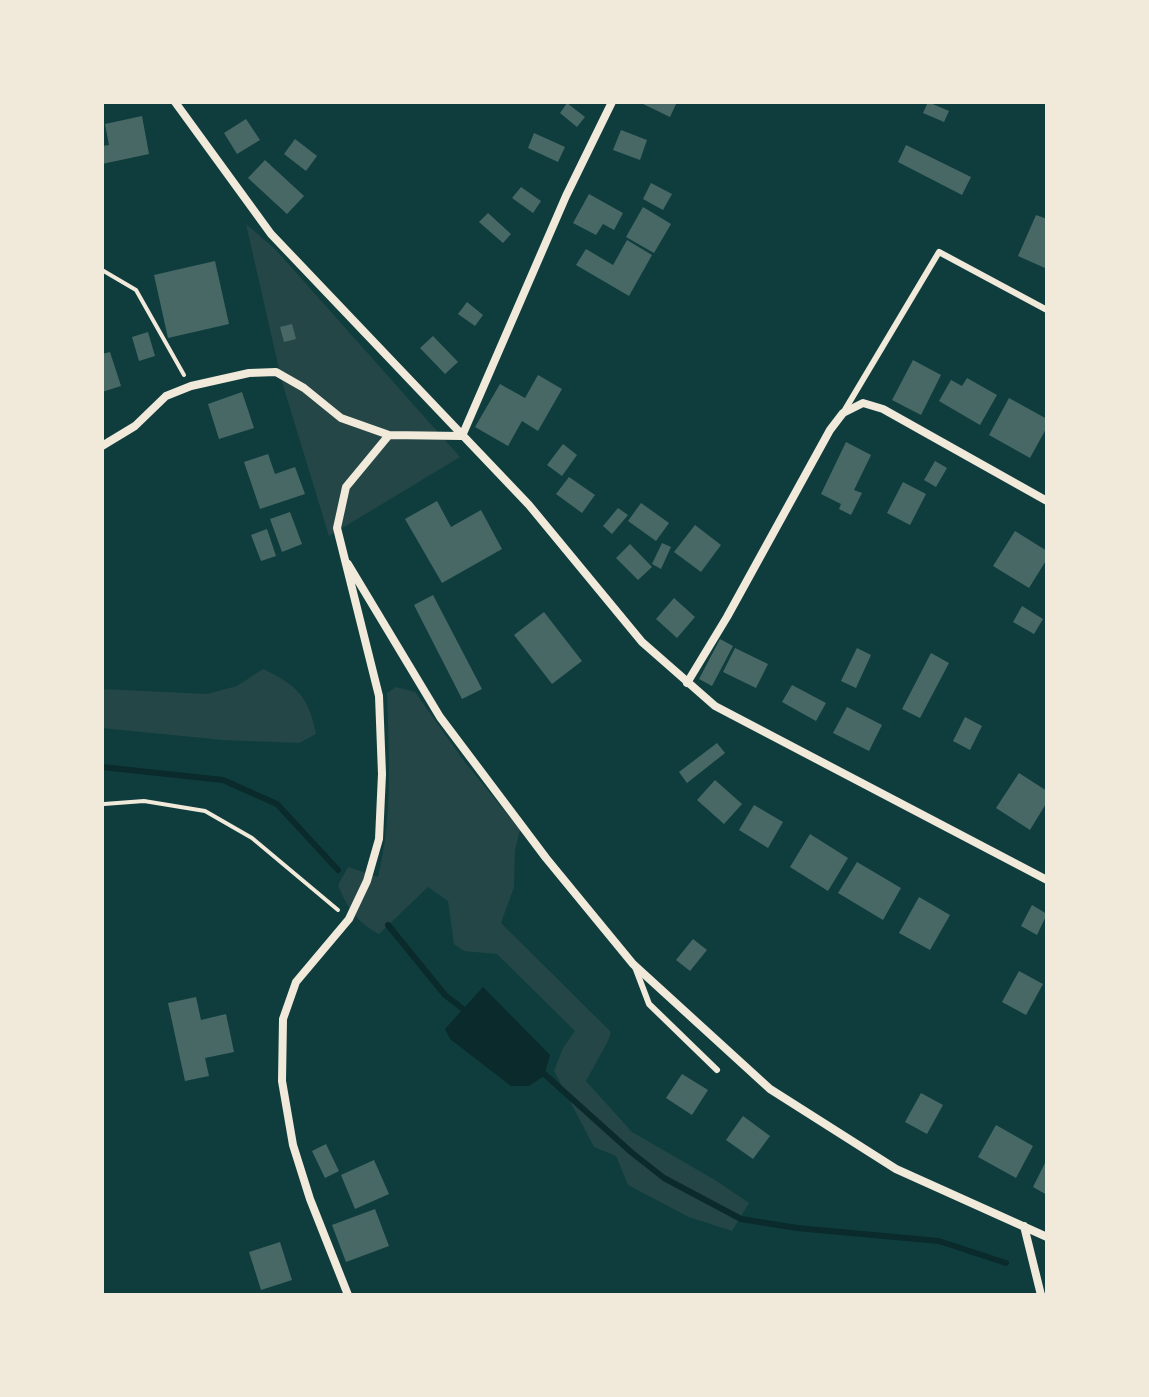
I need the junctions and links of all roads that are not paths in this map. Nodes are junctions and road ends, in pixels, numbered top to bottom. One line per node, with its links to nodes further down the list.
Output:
1 (175, 102): 6 (street)
2 (612, 102): 6 (street)
3 (1047, 310): 4 (lane)
4 (843, 413): 8 (street); 10 (street)
5 (389, 435): 6 (street); 7 (street); 9 (street)
6 (462, 436): 10 (street)
7 (102, 446)
8 (1047, 501)
9 (344, 556): 12 (street); 16 (street)
10 (687, 683): 11 (street)
11 (1047, 880)
12 (633, 964): 13 (lane); 14 (street)
13 (717, 1070)
14 (1024, 1226): 15 (street); 17 (street)
15 (1047, 1237)
16 (348, 1295)
17 (1041, 1295)

